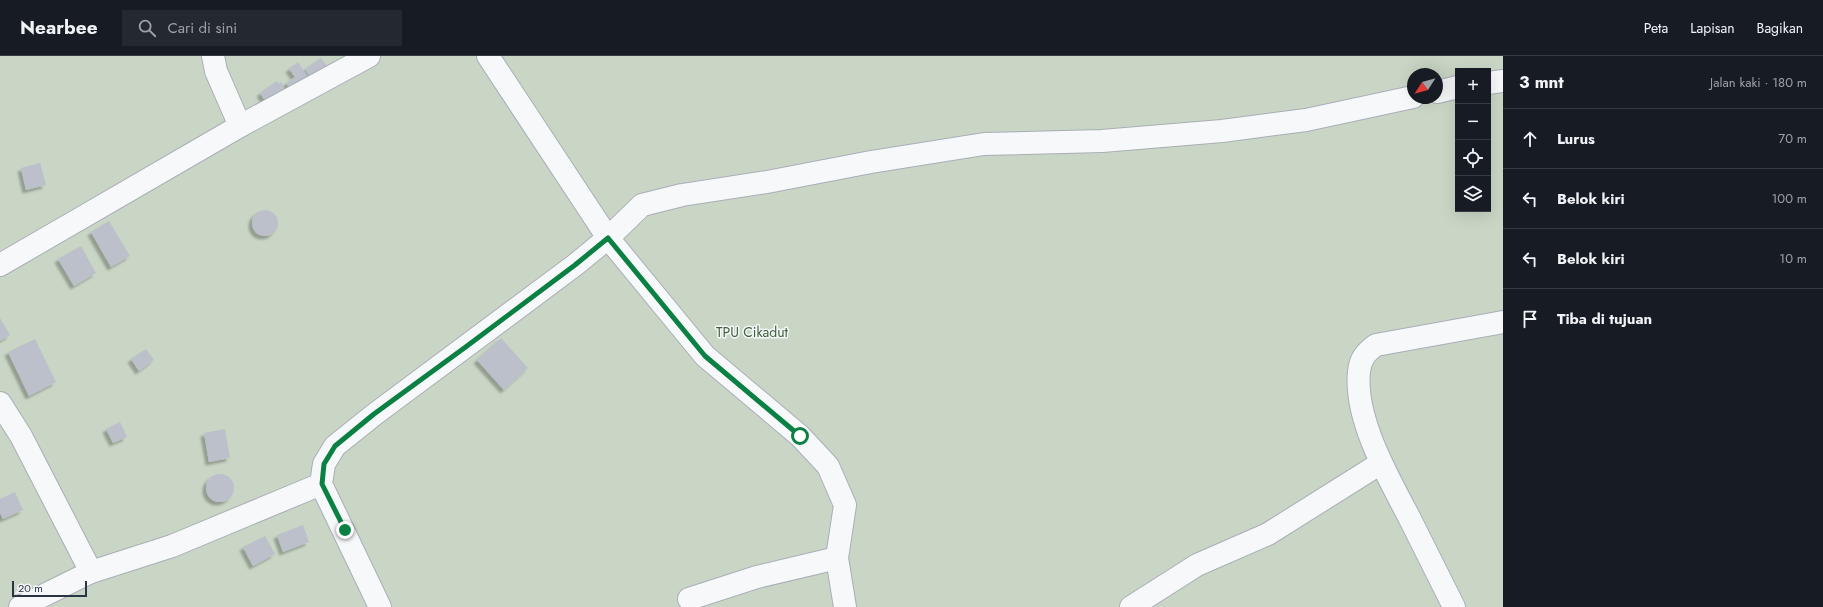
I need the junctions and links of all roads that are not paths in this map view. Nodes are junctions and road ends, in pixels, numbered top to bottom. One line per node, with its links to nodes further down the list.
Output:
1 (213, 56): 9 (street)
2 (369, 56): 9 (street)
3 (488, 56): 10 (street)
4 (1503, 81): 5 (street)
5 (1491, 83)
6 (1455, 89): 7 (street)
7 (1443, 91)
8 (1407, 98): 10 (street)
9 (240, 126): 11 (street)
10 (608, 238): 15 (street); 16 (street)
11 (0, 264)
12 (1503, 322): 14 (street)
13 (0, 403): 17 (street)
14 (1381, 463): 22 (street); 23 (street)
15 (322, 484): 17 (street); 20 (street)
16 (837, 558): 18 (street); 21 (street)
17 (91, 572): 19 (street)
18 (688, 599)
19 (20, 607)
20 (380, 607)
21 (844, 607)
22 (1131, 607)
23 (1454, 607)

